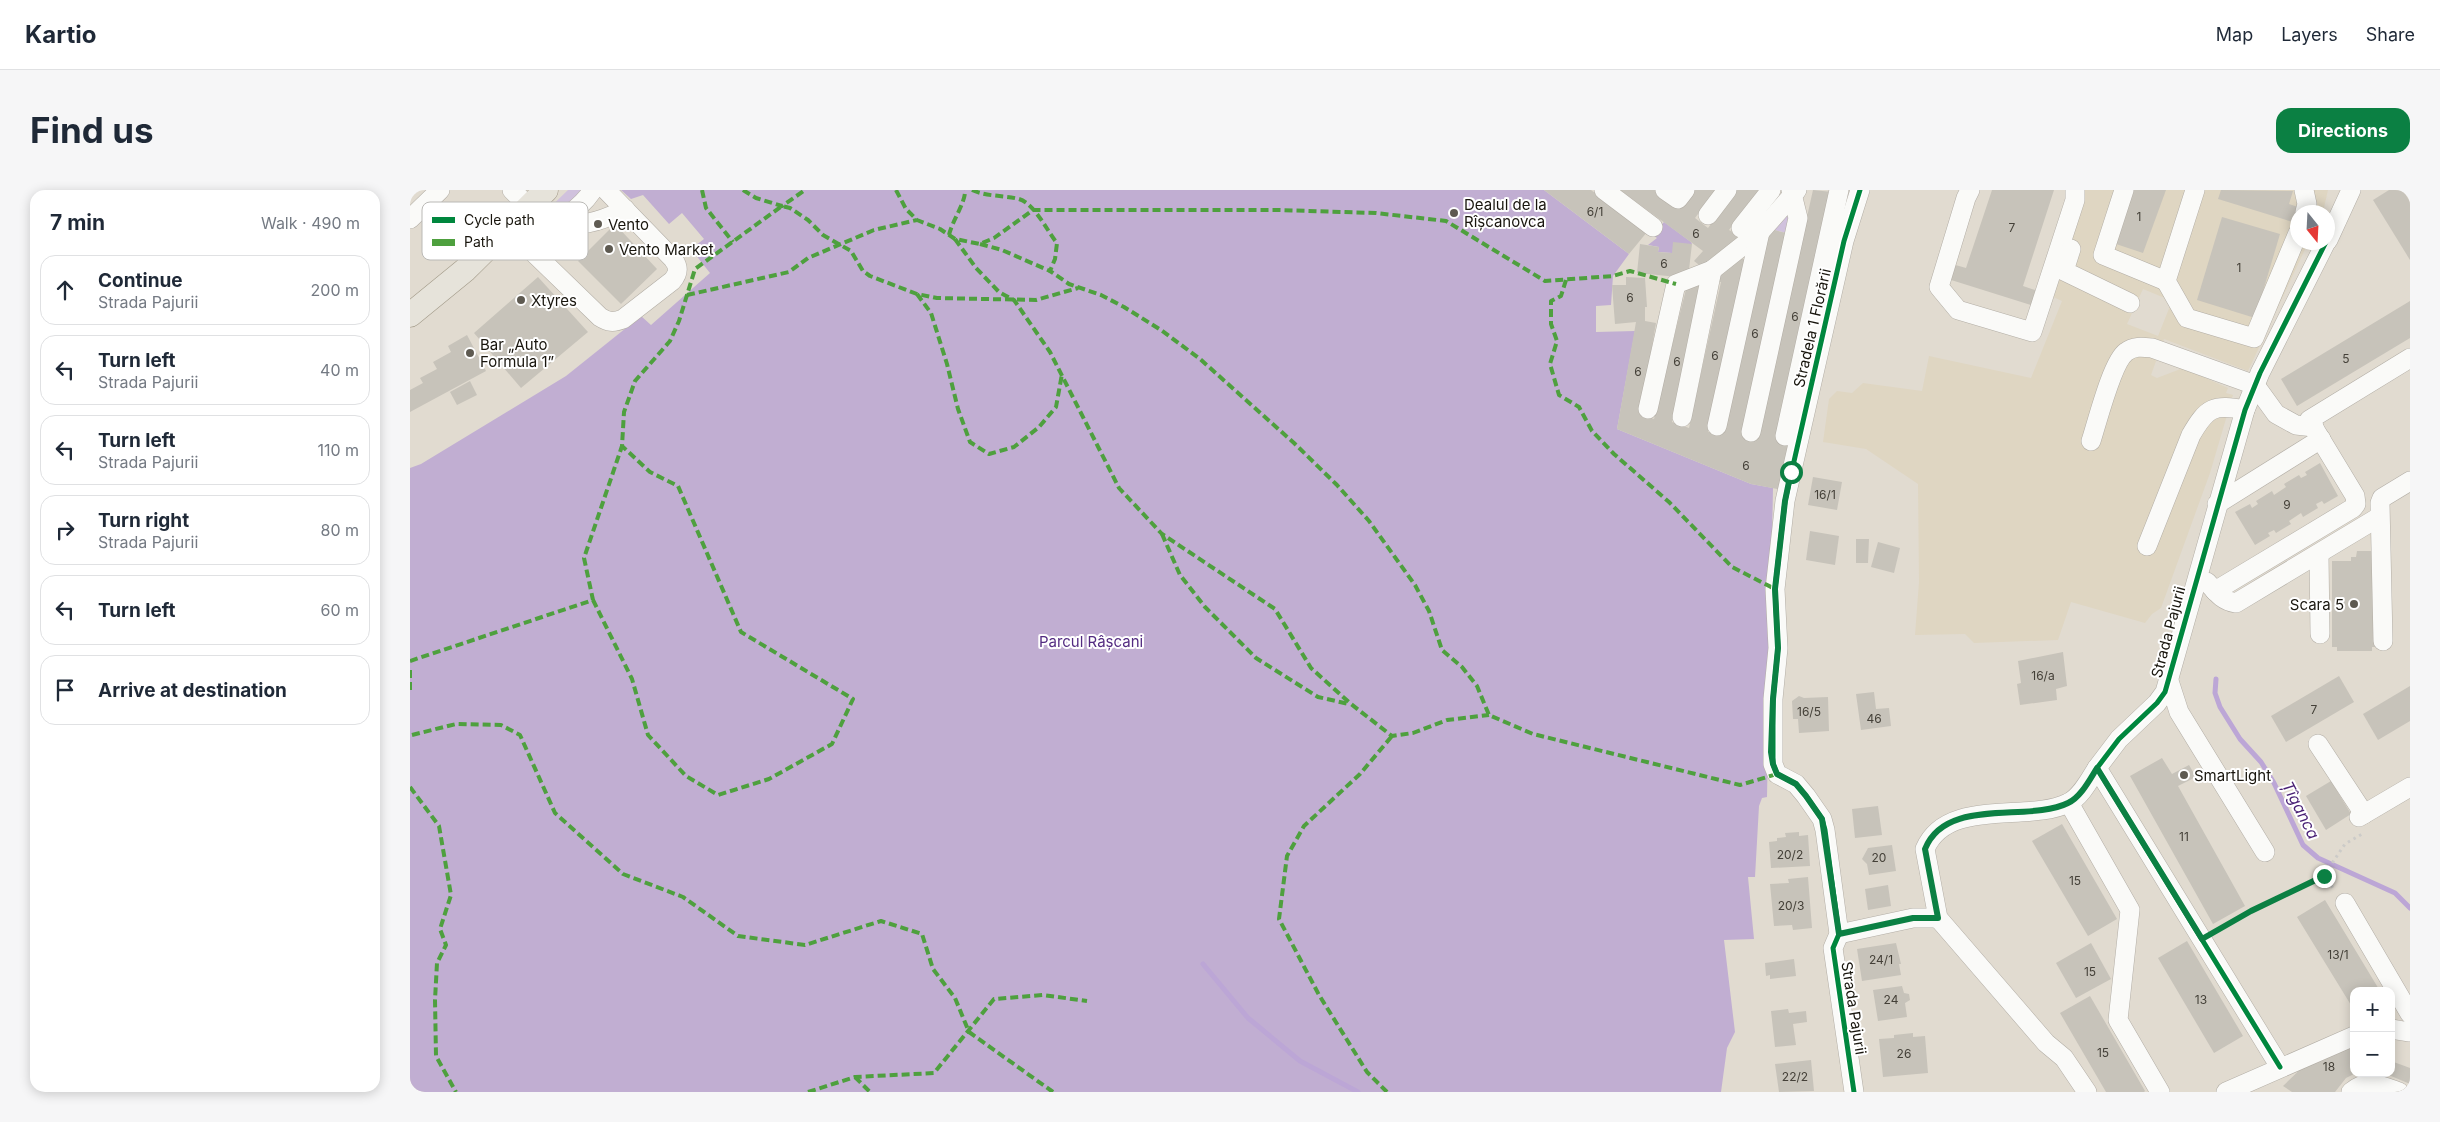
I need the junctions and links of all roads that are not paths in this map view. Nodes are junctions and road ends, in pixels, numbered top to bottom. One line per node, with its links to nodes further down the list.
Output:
1 (440, 190): 21 (street)
2 (512, 190): 22 (street)
3 (546, 190): 23 (main road)
4 (593, 190): 24 (street)
5 (606, 190): 27 (street)
6 (1604, 190): 32 (street)
7 (1666, 190): 8 (street)
8 (1685, 190)
9 (1727, 190): 28 (street)
10 (1771, 190): 33 (street)
11 (1839, 190): 51 (street)
12 (1860, 190): 53 (street, Stradela 1 Florării)
13 (1970, 190): 14 (street)
14 (2075, 190)
15 (2088, 190): 41 (street)
16 (2124, 190): 40 (street)
17 (2195, 190): 40 (street)
18 (2304, 190): 25 (street)
19 (2351, 190): 31 (street, Strada Pajurii)
20 (1794, 191): 34 (street); 49 (street)
21 (428, 202)
22 (524, 202)
23 (534, 202)
24 (583, 202)
25 (2307, 205)
26 (422, 207): 29 (street)
27 (625, 209): 30 (street); 38 (street)
28 (1708, 216)
29 (410, 219)
30 (588, 224)
31 (2335, 224)
32 (1653, 227)
33 (1741, 228)
34 (1760, 232): 39 (street); 48 (street)
35 (2291, 250): 40 (street)
36 (2322, 250): 44 (street, Strada Pajurii)
37 (477, 260): 42 (main road)
38 (541, 260)
39 (1712, 270): 45 (street); 47 (street)
40 (2166, 281)
41 (2130, 303)
42 (410, 315)
43 (2410, 358): 50 (street)
44 (2255, 385): 46 (street, Strada Pajurii); 50 (street); 52 (street)
45 (1648, 409)
46 (2245, 410): 55 (street, Strada Pajurii); 57 (street)
47 (1682, 417)
48 (1717, 426)
49 (1751, 432)
50 (2317, 433): 55 (street); 60 (street)
51 (1785, 436)
52 (2090, 442)
53 (1791, 472): 71 (street, Strada Pajurii)
54 (2410, 481): 56 (street)
55 (2217, 504): 59 (street, Strada Pajurii)
56 (2379, 517): 58 (street); 62 (street)
57 (2147, 546)
58 (2319, 554): 60 (street); 61 (street)
59 (2196, 575): 60 (street); 63 (street, Strada Pajurii)
60 (2215, 590)
61 (2320, 634)
62 (2383, 641)
63 (2169, 681): 65 (street, Strada Pajurii); 68 (street)
64 (2318, 744): 66 (street)
65 (2097, 768): 67 (street, Strada Pajurii); 76 (street)
66 (2410, 787)
67 (2068, 803): 70 (street); 79 (street)
68 (2265, 852)
69 (2345, 903): 72 (street)
70 (1938, 918): 71 (street); 78 (street)
71 (1839, 934): 77 (street, Strada Pajurii)
72 (2410, 1014)
73 (2395, 1030): 74 (street)
74 (2410, 1032)
75 (2350, 1038): 76 (street)
76 (2280, 1067): 80 (street)
77 (1854, 1092)
78 (2087, 1092)
79 (2160, 1092)
80 (2226, 1092)
81 (2352, 1092): 82 (street)
82 (2400, 1092)

